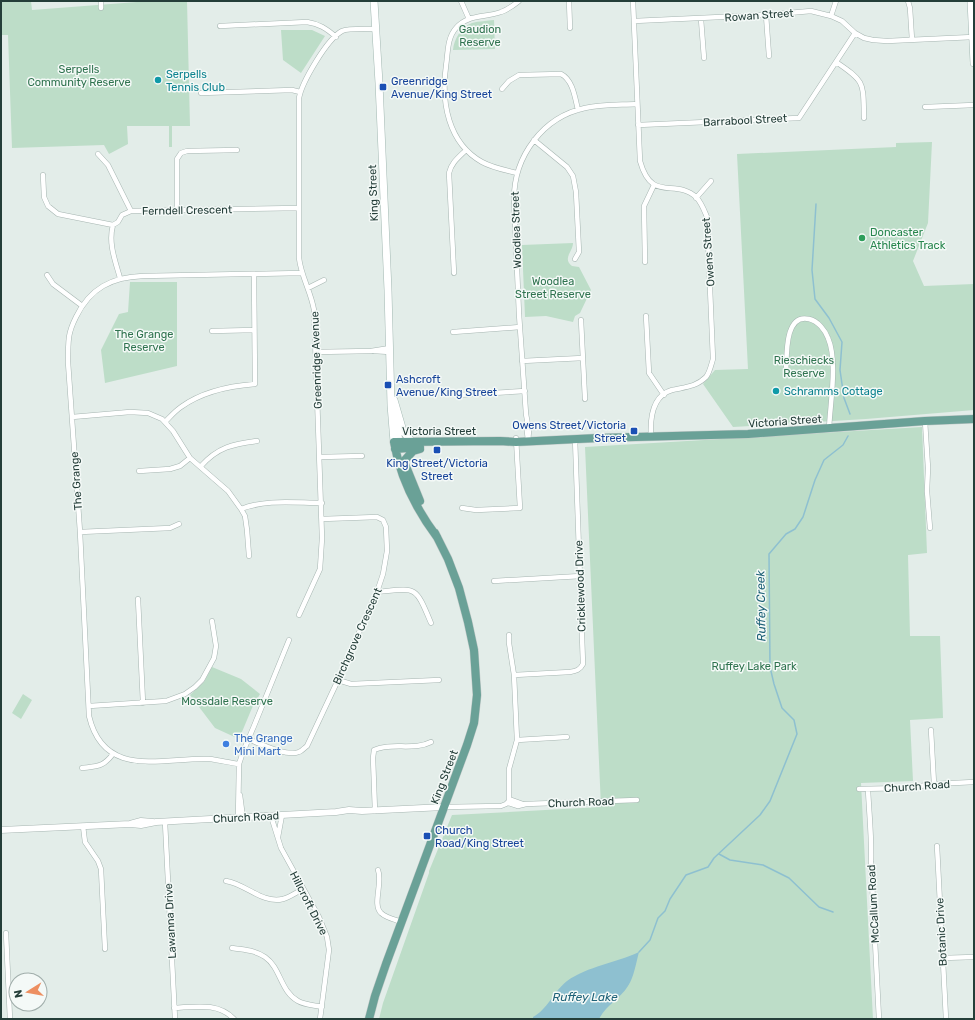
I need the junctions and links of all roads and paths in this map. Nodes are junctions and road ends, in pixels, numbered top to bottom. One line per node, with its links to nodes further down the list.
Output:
1 (101, 1): 11 (street)
2 (374, 1): 19 (main road, King Street)
3 (461, 1): 14 (street)
4 (519, 1): 10 (street)
5 (569, 1): 18 (street)
6 (633, 1): 16 (street)
7 (836, 1): 13 (street)
8 (908, 1): 23 (street)
9 (971, 1): 22 (main road)
10 (512, 3): 14 (street)
11 (101, 8)
12 (766, 15): 13 (street, Rowan Street); 15 (street, Rowan Street); 25 (street)
13 (831, 16): 20 (street, Rowan Street)
14 (469, 18): 41 (street)
15 (701, 19): 16 (street, Rowan Street); 26 (street)
16 (634, 21): 33 (street)
17 (220, 26): 21 (street)
18 (570, 28)
19 (376, 29): 21 (street, Greenridge Avenue); 68 (main road, King Street)
20 (856, 33): 23 (street, Rowan Street); 28 (street, Barrabool Street)
21 (336, 37): 31 (street, Greenridge Avenue)
22 (973, 37): 23 (street, Rowan Street); 24 (main road)
23 (912, 40)
24 (974, 55): 27 (main road)
25 (769, 56)
26 (704, 58)
27 (974, 58): 29 (main road)
28 (836, 62): 37 (street); 38 (street, Barrabool Street)
29 (974, 63)
30 (502, 89): 36 (street)
31 (300, 92): 32 (street); 48 (street, Greenridge Avenue)
32 (201, 93)
33 (637, 104): 36 (street, Woodlea Street); 38 (street)
34 (974, 105): 35 (street)
35 (925, 107)
36 (578, 110): 39 (street, Woodlea Street)
37 (864, 118)
38 (638, 125): 46 (street)
39 (534, 140): 43 (street, Woodlea Street); 52 (street)
40 (237, 150): 49 (street)
41 (466, 150): 43 (street); 55 (street)
42 (98, 154): 50 (street)
43 (517, 173): 64 (street, Woodlea Street)
44 (43, 175): 51 (street)
45 (710, 181): 47 (street)
46 (654, 186): 47 (street); 53 (street)
47 (696, 198): 76 (street, Owens Street)
48 (298, 208): 49 (street, Ferndell Crescent); 54 (street, Greenridge Avenue)
49 (177, 209): 50 (street, Ferndell Crescent)
50 (131, 211): 51 (street, Ferndell Crescent)
51 (113, 225): 58 (street)
52 (575, 259)
53 (645, 262)
54 (301, 273): 56 (street, The Grange); 60 (street, Greenridge Avenue)
55 (454, 273)
56 (254, 274): 58 (street, The Grange); 65 (street)
57 (47, 275): 61 (street)
58 (120, 278): 61 (street, The Grange)
59 (324, 280): 60 (street)
60 (308, 288): 69 (street, Greenridge Avenue)
61 (81, 305): 79 (street, The Grange)
62 (646, 316): 76 (street)
63 (581, 320): 70 (street)
64 (520, 327): 67 (street); 71 (street, Woodlea Street)
65 (254, 330): 66 (street); 82 (street)
66 (212, 331)
67 (453, 332)
68 (390, 350): 69 (street); 73 (main road, King Street)
69 (316, 352): 94 (street, Greenridge Avenue)
70 (583, 358): 71 (street); 77 (street)
71 (522, 361): 74 (street, Woodlea Street)
72 (786, 372): 83 (street)
73 (391, 385): 78 (main road, King Street); 91 (main road, King Street)
74 (525, 391): 75 (street); 85 (street, Woodlea Street)
75 (458, 395)
76 (664, 395): 84 (street)
77 (585, 399)
78 (394, 400): 90 (main road); 91 (main road, King Street)
79 (72, 417): 82 (street); 105 (street, The Grange)
80 (974, 419): 81 (main road, Victoria Street)
81 (925, 421): 83 (main road, Victoria Street); 104 (street)
82 (165, 422): 95 (street)
83 (829, 429): 84 (main road, Victoria Street)
84 (652, 437): 86 (main road, Victoria Street)
85 (528, 438): 86 (main road, Victoria Street); 87 (main road, Victoria Street)
86 (575, 438): 108 (street, Cricklewood Drive)
87 (516, 440): 89 (main road, Victoria Street); 100 (street)
88 (257, 441): 97 (street)
89 (485, 441): 90 (main road, Victoria Street); 92 (main road, Victoria Street)
90 (412, 442): 91 (main road, Victoria Street)
91 (397, 445): 92 (main road, Victoria Street); 96 (main road, King Street); 106 (main road, King Street)
92 (424, 446): 96 (main road)
93 (362, 456): 94 (street)
94 (320, 457): 99 (street, Greenridge Avenue)
95 (190, 458): 97 (street); 98 (street)
96 (404, 461): 106 (main road, King Street)
97 (201, 466): 101 (street)
98 (139, 471)
99 (322, 503): 101 (street); 102 (street, Greenridge Avenue)
100 (462, 508)
101 (241, 509): 107 (street)
102 (322, 519): 110 (street, Birchgrove Crescent); 112 (street, Greenridge Avenue)
103 (179, 524): 105 (street)
104 (930, 528)
105 (80, 532): 121 (street, The Grange)
106 (437, 537): 138 (main road, King Street)
107 (249, 556)
108 (581, 576): 109 (street); 117 (street, Cricklewood Drive)
109 (494, 581)
110 (377, 592): 114 (street); 118 (street, Birchgrove Crescent)
111 (138, 599): 120 (street)
112 (299, 616)
113 (212, 621): 120 (street)
114 (431, 623)
115 (510, 635): 117 (street)
116 (289, 640): 124 (street)
117 (514, 675): 125 (street)
118 (338, 680): 119 (street); 124 (street, Birchgrove Crescent)
119 (439, 680)
120 (144, 703): 121 (street)
121 (89, 706): 129 (street, The Grange)
122 (931, 730): 133 (street)
123 (567, 737): 125 (street)
124 (248, 739): 130 (street)
125 (517, 740): 137 (street)
126 (431, 742): 128 (street)
127 (370, 746): 128 (street)
128 (374, 750): 139 (street)
129 (113, 754): 130 (street, The Grange); 131 (street)
130 (240, 764): 142 (street)
131 (82, 768)
132 (974, 782): 133 (street, Church Road)
133 (934, 784): 134 (street, Church Road)
134 (868, 788): 135 (street, Church Road); 164 (street, McCallum Road)
135 (859, 789)
136 (637, 800): 137 (street, Church Road)
137 (509, 801): 138 (street, Church Road)
138 (444, 807): 139 (street, Church Road); 151 (main road, King Street)
139 (375, 811): 140 (street, Church Road)
140 (282, 815): 141 (street, Church Road); 146 (street)
141 (271, 816): 142 (street, Church Road); 146 (street, Hillcroft Drive)
142 (240, 818): 143 (street, Church Road)
143 (165, 822): 144 (street, Church Road); 158 (street, Lawanna Drive)
144 (83, 826): 145 (street, Church Road); 154 (street)
145 (1, 830)
146 (278, 838): 150 (street, Hillcroft Drive)
147 (937, 846): 156 (street, Botanic Drive)
148 (378, 870): 151 (street)
149 (226, 881): 150 (street)
150 (303, 889): 157 (street, Hillcroft Drive)
151 (402, 922): 163 (main road, King Street)
152 (6, 933): 159 (street)
153 (232, 948): 157 (street)
154 (105, 949)
155 (974, 957): 156 (street)
156 (943, 958): 165 (street, Botanic Drive)
157 (322, 1007): 162 (street, Hillcroft Drive)
158 (174, 1008): 160 (street, Lawanna Drive); 161 (street)
159 (10, 1019)
160 (175, 1019)
161 (234, 1019)
162 (320, 1019)
163 (369, 1019)
164 (879, 1019)
165 (946, 1019)

